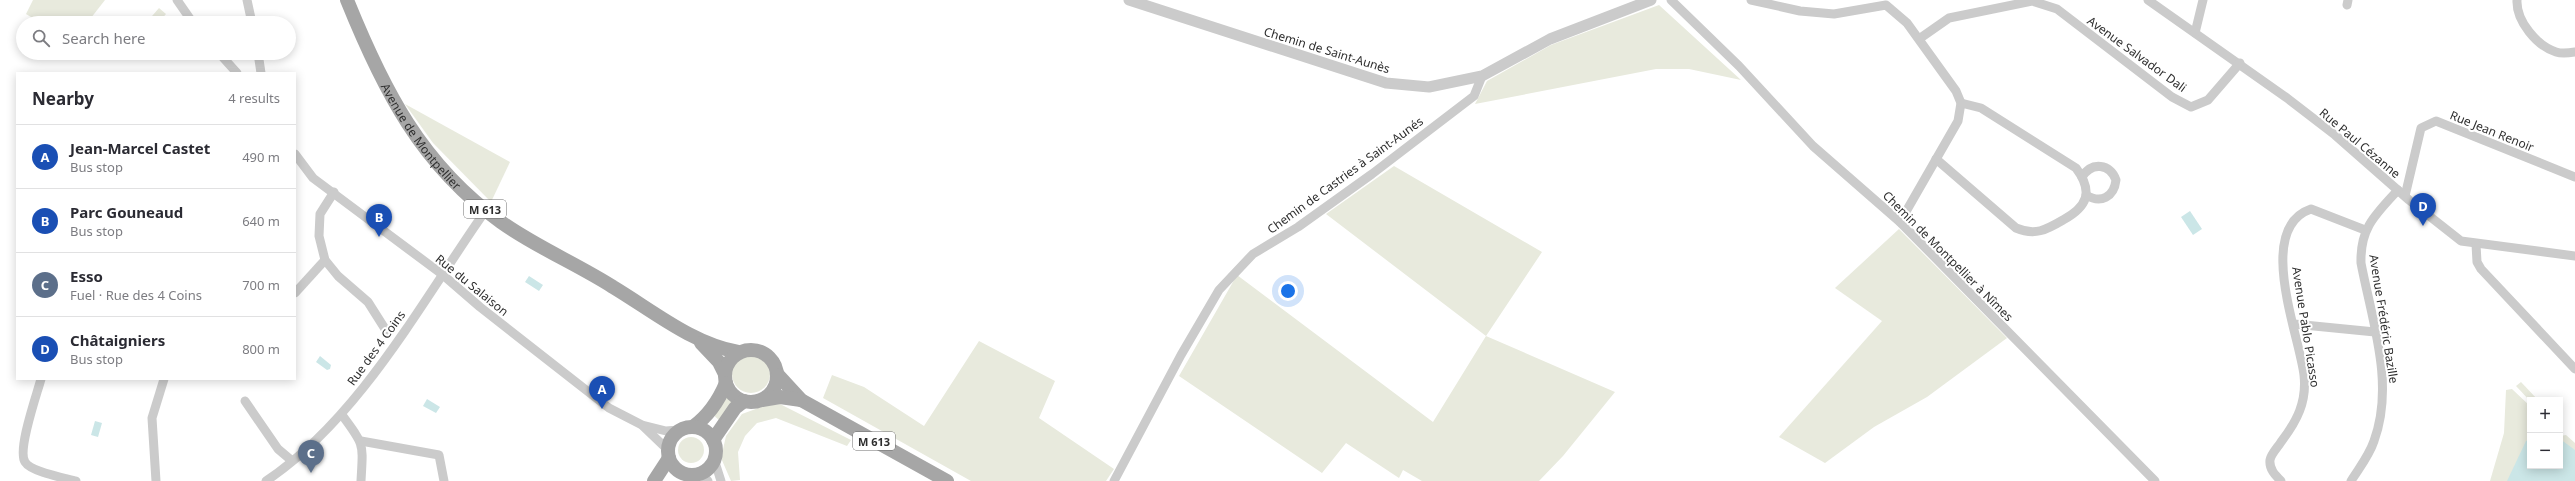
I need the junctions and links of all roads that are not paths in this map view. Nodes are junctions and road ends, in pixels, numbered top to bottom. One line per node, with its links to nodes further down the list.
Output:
1 (177, 0): 11 (street)
2 (247, 0): 12 (street)
3 (347, 0): 30 (main road, Avenue de Montpellier / M 613)
4 (1129, 0): 21 (street, Chemin de Saint-Aunès)
5 (1651, 0): 21 (street, Chemin de Saint-Aunès)
6 (1671, 0): 31 (street, Chemin de Montpellier à Nîmes)
7 (1751, 0): 14 (street)
8 (2148, 0): 13 (street, Rue Paul Cézanne)
9 (2203, 0): 13 (street)
10 (2517, 0): 15 (street)
11 (188, 16)
12 (250, 16)
13 (2195, 32): 18 (street, Rue Paul Cézanne)
14 (1919, 40): 18 (street, Avenue Salvador Dali); 22 (street)
15 (2575, 52)
16 (225, 60): 19 (street)
17 (259, 60): 20 (street)
18 (2240, 63): 28 (street, Rue Paul Cézanne)
19 (236, 72)
20 (261, 72)
21 (1482, 76): 71 (street, Chemin de Castries à Saint-Aunés)
22 (1960, 103): 24 (street); 25 (street)
23 (296, 155): 27 (street, Rue du Salaison)
24 (1936, 159): 29 (street); 31 (street)
25 (2082, 177): 29 (street); 29 (street)
26 (2575, 177): 28 (street, Rue Jean Renoir)
27 (334, 192): 35 (street); 36 (street, Rue du Salaison)
28 (2401, 193): 32 (street, Avenue Frédéric Bazille); 33 (street, Rue Paul Cézanne)
29 (2086, 195)
30 (486, 210): 36 (street, Rue des 4 Coins); 41 (main road, Avenue de Montpellier / M 613)
31 (1900, 222): 72 (street, Chemin de Montpellier à Nîmes)
32 (2365, 230): 38 (street, Avenue Pablo Picasso); 40 (street, Avenue Frédéric Bazille)
33 (2476, 244): 34 (street, Rue Paul Cézanne); 43 (street)
34 (2575, 256)
35 (325, 260): 37 (street); 39 (street)
36 (443, 275): 52 (street, Rue des 4 Coins); 53 (street, Rue du Salaison)
37 (296, 292)
38 (2294, 324): 40 (street); 73 (street, Avenue Pablo Picasso)
39 (387, 332)
40 (2375, 332): 74 (street, Avenue Frédéric Bazille)
41 (698, 340): 42 (main road, Avenue de Montpellier / M 613); 45 (main road, Avenue de Montpellier / M 613)
42 (738, 352): 44 (main road); 45 (main road)
43 (2575, 369)
44 (778, 375): 48 (main road, M 613); 51 (main road)
45 (725, 379): 50 (main road); 54 (main road)
46 (41, 380): 63 (street)
47 (164, 380): 64 (street)
48 (802, 400): 51 (main road, M 613); 70 (main road, M 613)
49 (245, 401): 60 (street)
50 (744, 401): 51 (main road); 56 (main road)
51 (761, 401)
52 (342, 415): 57 (street); 60 (street, Rue des 4 Coins)
53 (642, 425): 55 (street, Rue du Salaison); 58 (street, Rue du Salaison)
54 (694, 427): 55 (main road); 56 (main road)
55 (679, 430): 58 (main road)
56 (713, 440): 59 (main road)
57 (361, 441): 66 (street); 67 (street)
58 (668, 454): 61 (main road); 68 (main road)
59 (714, 459): 62 (main road); 69 (street)
60 (291, 460): 65 (street, Rue des 4 Coins)
61 (678, 471): 62 (main road); 68 (main road)
62 (704, 477)
63 (76, 481)
64 (156, 481)
65 (266, 481)
66 (361, 481)
67 (444, 481)
68 (654, 481)
69 (721, 481)
70 (947, 481)
71 (1114, 481)
72 (2155, 481)
73 (2281, 481)
74 (2351, 481)

